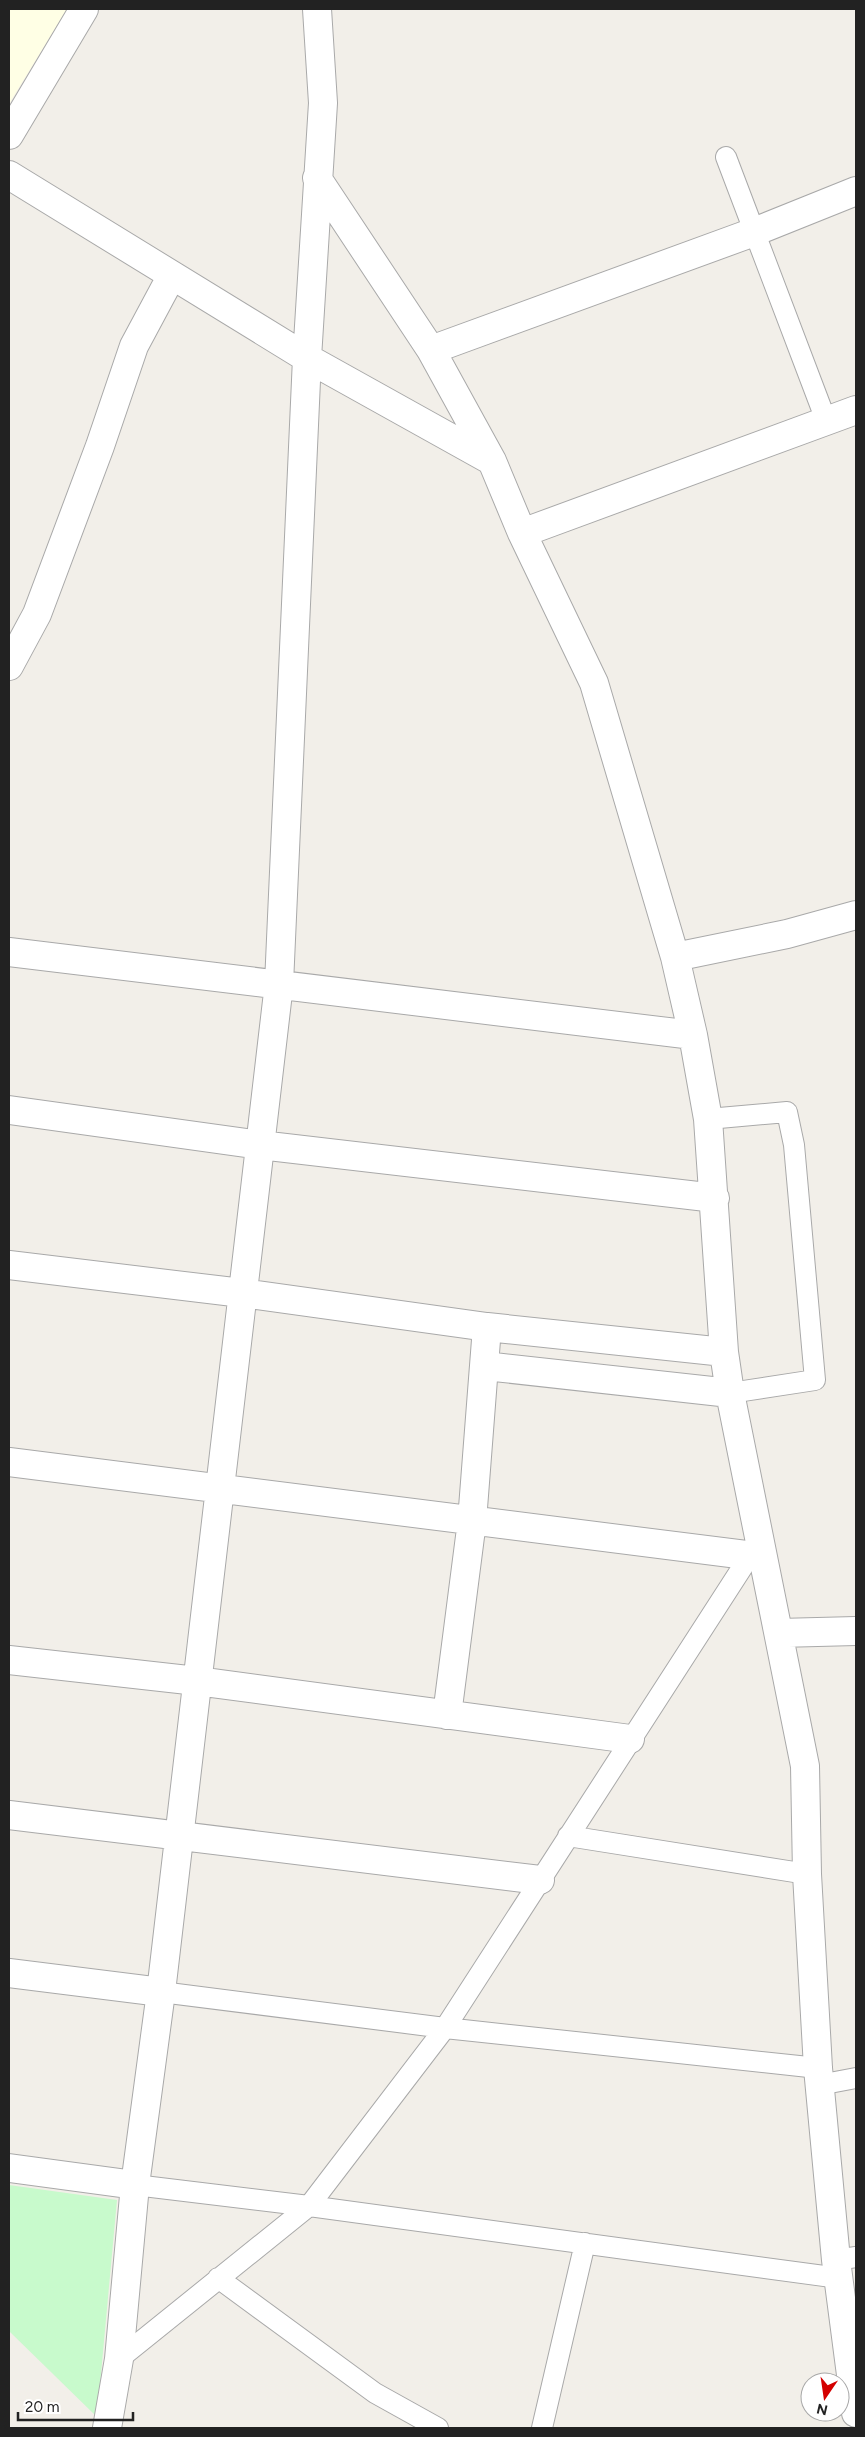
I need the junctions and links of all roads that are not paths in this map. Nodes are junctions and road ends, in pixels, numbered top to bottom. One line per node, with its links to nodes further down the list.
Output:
1 (84, 9): 3 (street)
2 (317, 9): 6 (street)
3 (9, 135)
4 (726, 158): 8 (lane)
5 (9, 175): 9 (street)
6 (317, 178): 10 (street); 11 (street)
7 (856, 191): 8 (street)
8 (754, 232): 10 (street); 13 (lane)
9 (172, 275): 11 (street); 16 (street)
10 (431, 350): 14 (street)
11 (307, 358): 14 (street); 20 (street)
12 (856, 410): 13 (street)
13 (827, 423): 15 (street)
14 (492, 461): 15 (street)
15 (522, 533): 19 (street)
16 (9, 666)
17 (856, 915): 19 (street)
18 (9, 952): 20 (street)
19 (675, 957): 21 (street)
20 (279, 984): 21 (street); 24 (street)
21 (693, 1035): 23 (street)
22 (9, 1110): 24 (street)
23 (708, 1119): 25 (street); 31 (lane)
24 (260, 1145): 25 (street); 27 (street)
25 (715, 1198): 29 (street)
26 (9, 1265): 27 (street)
27 (242, 1293): 28 (street); 33 (street)
28 (487, 1327): 29 (street); 30 (street)
29 (724, 1352): 31 (street)
30 (485, 1366): 31 (street); 34 (street)
31 (730, 1393): 35 (street)
32 (9, 1462): 33 (street)
33 (218, 1488): 34 (street); 39 (street)
34 (472, 1521): 35 (street); 40 (street)
35 (756, 1557): 37 (street); 41 (lane)
36 (856, 1631): 37 (street)
37 (780, 1633): 45 (street)
38 (9, 1660): 39 (street)
39 (198, 1681): 40 (street); 43 (street)
40 (447, 1715): 41 (street)
41 (630, 1739): 44 (lane)
42 (9, 1815): 43 (street)
43 (178, 1835): 46 (street); 48 (street)
44 (568, 1836): 45 (lane); 46 (lane)
45 (807, 1874): 50 (street)
46 (540, 1880): 49 (lane)
47 (9, 1973): 48 (street)
48 (160, 1992): 49 (lane); 53 (street)
49 (445, 2028): 50 (lane); 54 (lane)
50 (819, 2076): 51 (lane); 56 (street)
51 (856, 2078)
52 (9, 2168): 53 (street)
53 (135, 2185): 54 (lane); 58 (street)
54 (309, 2206): 55 (lane); 57 (lane)
55 (585, 2243): 56 (lane); 62 (lane)
56 (844, 2265): 59 (street)
57 (218, 2278): 58 (lane); 61 (lane)
58 (119, 2359): 60 (street)
59 (856, 2413)
60 (107, 2428)
61 (438, 2428)
62 (542, 2428)

